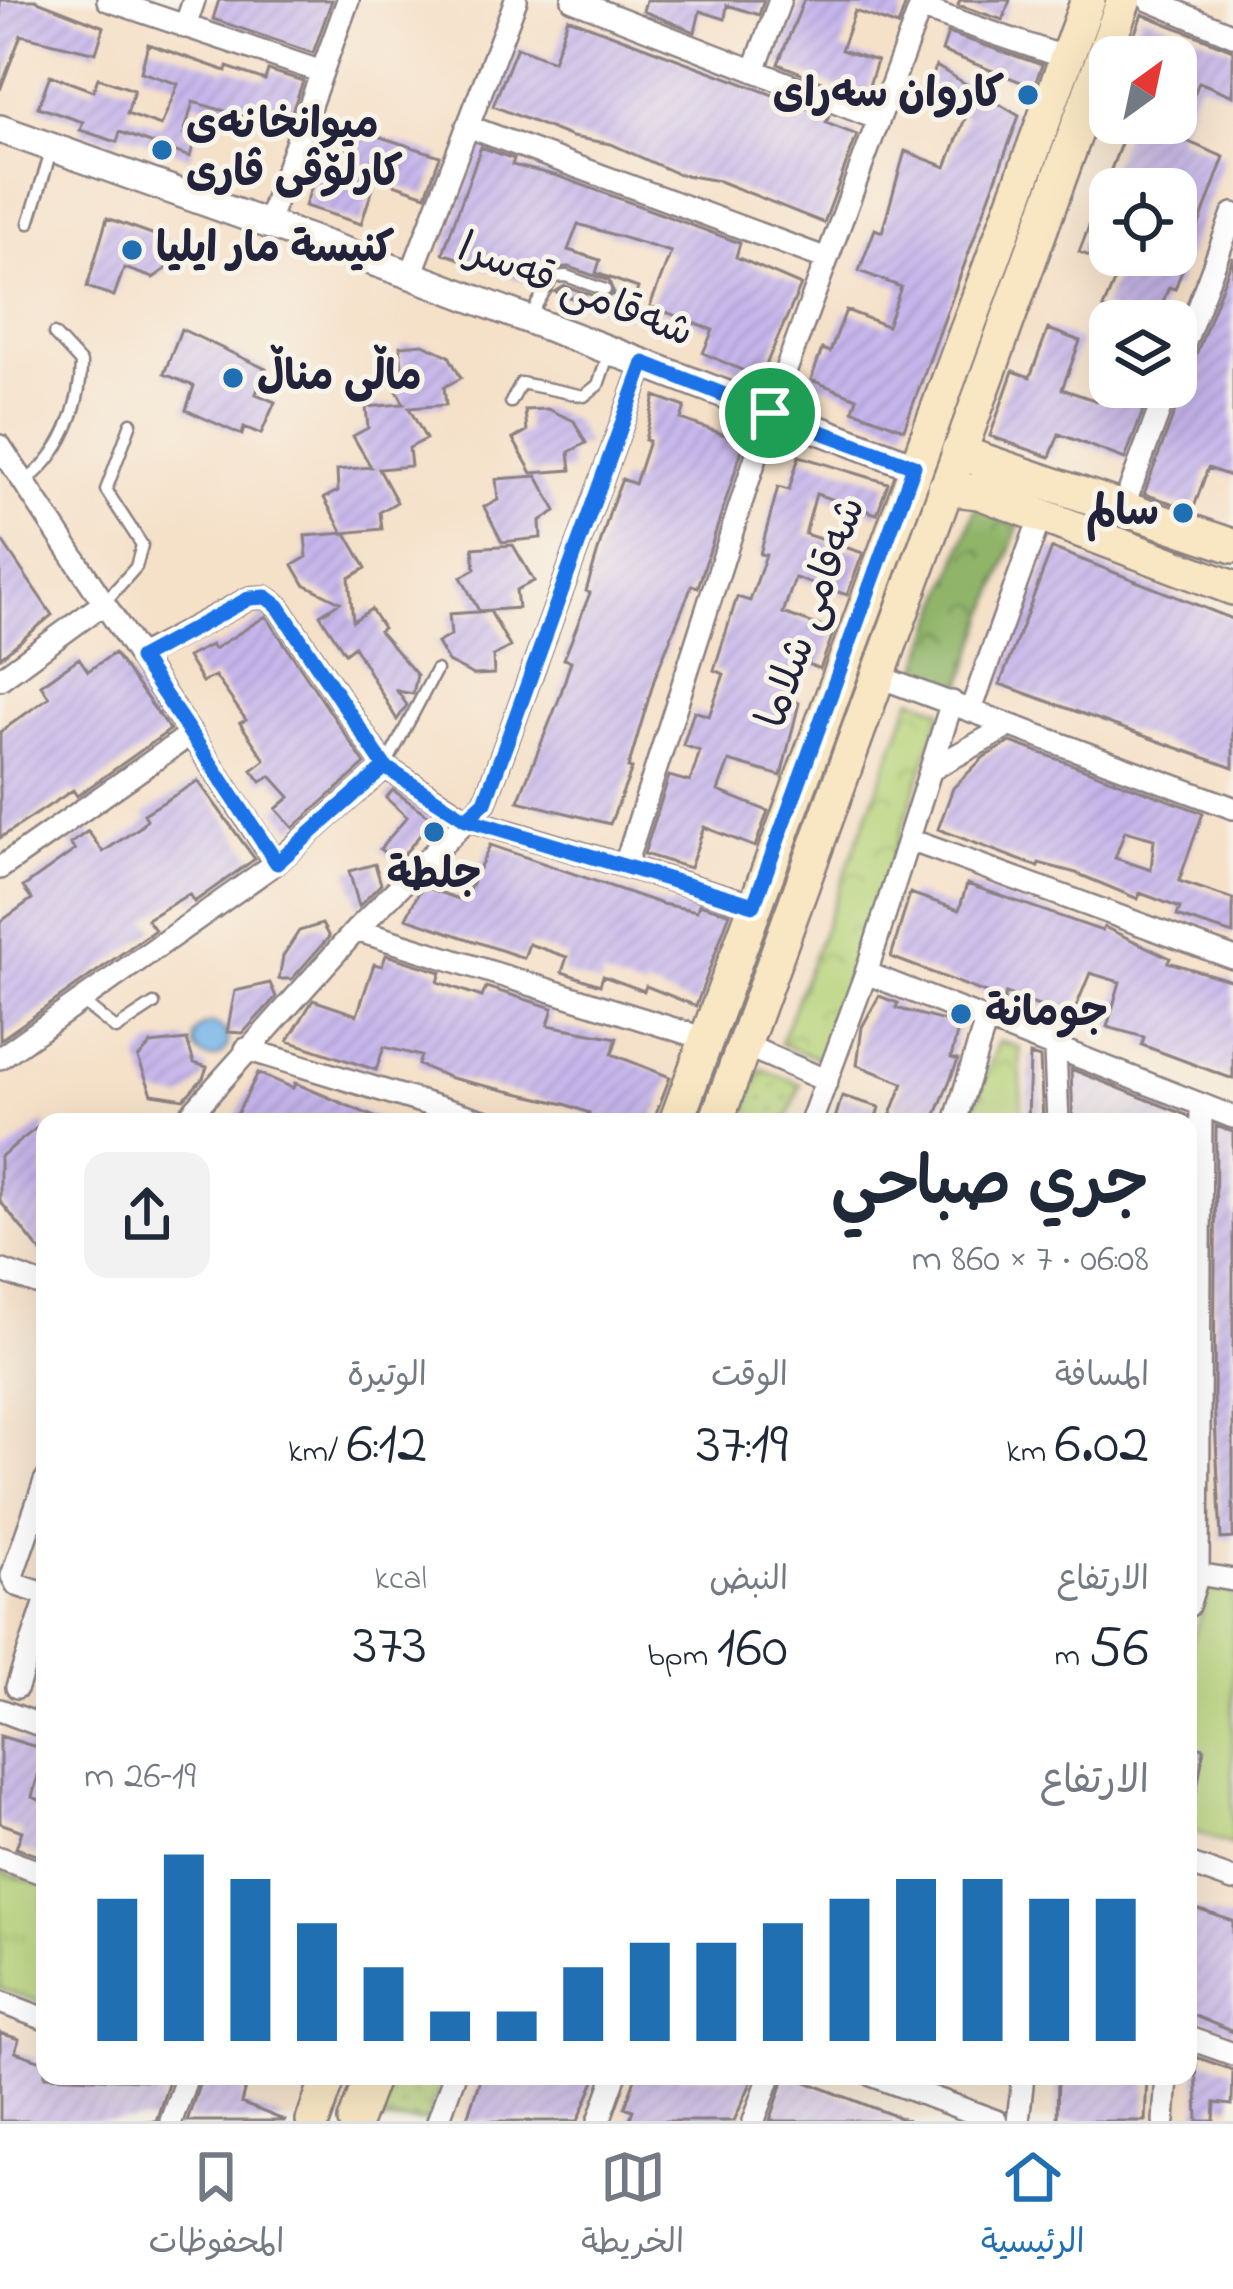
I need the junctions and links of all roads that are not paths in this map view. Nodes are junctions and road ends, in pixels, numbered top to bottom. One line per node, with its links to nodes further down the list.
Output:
1 (108, 0): 12 (street)
2 (194, 0): 12 (street)
3 (348, 0): 16 (street)
4 (516, 0): 18 (street)
5 (573, 0): 11 (street)
6 (780, 0): 15 (street)
7 (1088, 0): 14 (main road, شەقامی شلاما)
8 (1124, 0): 37 (main road, شەقامی شلاما)
9 (1149, 0): 13 (street)
10 (922, 4): 14 (street); 17 (street)
11 (622, 9): 15 (street)
12 (184, 27): 16 (street)
13 (1233, 34)
14 (1066, 58): 39 (main road, شەقامی شلاما)
15 (754, 71): 17 (street)
16 (322, 72): 23 (street)
17 (878, 119): 24 (street)
18 (467, 125): 24 (street); 25 (street)
19 (0, 129): 20 (street, شەقامی قەسرا)
20 (52, 148): 22 (lane); 23 (street, شەقامی قەسرا)
21 (1233, 214): 27 (street)
22 (29, 223)
23 (267, 224): 25 (street, شەقامی قەسرا)
24 (827, 259): 34 (street)
25 (411, 275): 28 (street, شەقامی قەسرا)
26 (605, 290): 28 (lane)
27 (1197, 310)
28 (528, 319): 30 (street, شەقامی قەسرا)
29 (54, 334): 40 (lane)
30 (610, 350): 31 (street, شەقامی قەسرا); 32 (lane)
31 (644, 363): 34 (street, شەقامی قەسرا); 58 (street)
32 (511, 402)
33 (1160, 408): 43 (street)
34 (770, 413): 39 (street, شەقامی قەسرا); 61 (street)
35 (131, 423): 47 (lane)
36 (0, 446): 40 (street)
37 (958, 452): 38 (main road); 41 (main road, شەقامی شلاما)
38 (993, 460): 42 (main road); 43 (main road)
39 (914, 466): 63 (main road, شەقامی شلاما)
40 (25, 482): 47 (street)
41 (945, 488): 42 (main road); 50 (main road, شەقامی شلاما)
42 (979, 492): 44 (main road)
43 (1123, 508): 45 (main road)
44 (1041, 515): 46 (main road); 52 (street)
45 (1233, 546)
46 (1233, 588)
47 (104, 603): 48 (street); 51 (street)
48 (140, 658): 54 (street); 55 (street)
49 (436, 670): 55 (lane)
50 (877, 676): 52 (street); 71 (main road, شەقامی شلاما)
51 (0, 680)
52 (961, 706): 53 (street); 56 (street)
53 (1009, 726): 56 (street); 57 (street)
54 (191, 734): 60 (street); 62 (street)
55 (385, 767): 58 (street); 60 (street)
56 (934, 768): 59 (street)
57 (1233, 808)
58 (466, 819): 61 (street); 64 (street)
59 (910, 840): 65 (street); 66 (street)
60 (277, 863): 67 (street)
61 (625, 865): 63 (street)
62 (0, 868)
63 (754, 905): 70 (main road, شەقامی شلاما)
64 (356, 930): 70 (street); 72 (street)
65 (1233, 958)
66 (866, 973): 69 (street); 75 (street)
67 (81, 1001): 68 (lane); 74 (street)
68 (154, 1004)
69 (985, 1024): 73 (street); 82 (street)
70 (706, 1039): 79 (main road, شەقامی شلاما)
71 (744, 1045): 75 (street); 80 (main road, شەقامی شلاما)
72 (246, 1049): 77 (street); 78 (street)
73 (1055, 1051): 76 (street); 83 (street)
74 (0, 1058)
75 (827, 1081): 81 (street)
76 (1201, 1106): 84 (street); 85 (street)
77 (192, 1113)
78 (457, 1113)
79 (679, 1113)
80 (719, 1113)
81 (815, 1113)
82 (958, 1113)
83 (1058, 1113)
84 (1233, 1117)
85 (1197, 1226)
86 (0, 1270): 87 (street)
87 (36, 1283)
88 (36, 1507): 93 (street)
89 (1197, 1541): 90 (street)
90 (1198, 1574): 91 (street); 92 (street)
91 (1197, 1577)
92 (1233, 1580)
93 (36, 1591)
94 (36, 1631): 95 (street)
95 (17, 1687)
96 (0, 1710): 97 (street)
97 (36, 1723)
98 (0, 1858): 100 (street)
99 (1197, 1867): 101 (street)
100 (36, 1871)
101 (1233, 1880)
102 (0, 2002): 103 (street)
103 (36, 2016)
104 (1197, 2041): 105 (street)
105 (1233, 2054)
106 (184, 2085): 116 (street)
107 (327, 2085): 115 (main road)
108 (369, 2085): 117 (main road)
109 (451, 2085): 118 (street)
110 (612, 2085): 119 (street)
111 (767, 2085): 120 (street)
112 (898, 2085): 121 (street)
113 (1022, 2085): 122 (street)
114 (1166, 2085): 123 (street)
115 (319, 2120)
116 (171, 2121)
117 (356, 2121)
118 (438, 2121)
119 (599, 2121)
120 (754, 2121)
121 (996, 2121)
122 (1018, 2121)
123 (1164, 2121)

